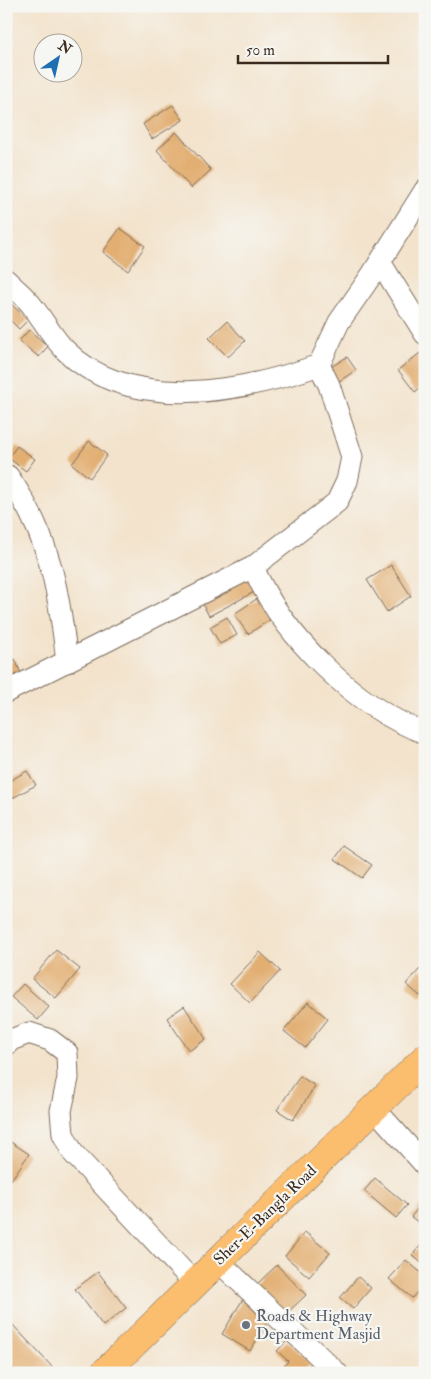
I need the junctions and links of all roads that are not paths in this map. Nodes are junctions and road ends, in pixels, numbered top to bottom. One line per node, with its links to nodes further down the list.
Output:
1 (425, 190): 2 (street)
2 (380, 262): 4 (street); 5 (street)
3 (6, 280): 5 (street)
4 (425, 334)
5 (319, 365): 7 (street)
6 (8, 476): 8 (street)
7 (253, 568): 8 (street); 10 (street)
8 (67, 662): 9 (street)
9 (6, 692)
10 (425, 733)
11 (6, 1045): 16 (street)
12 (425, 1058): 13 (highway, Sher-E-Bangla Road)
13 (374, 1108): 14 (street); 15 (highway, Sher-E-Bangla Road)
14 (425, 1165)
15 (218, 1261): 16 (highway, Sher-E-Bangla Road); 18 (street)
16 (194, 1284): 17 (highway, Sher-E-Bangla Road)
17 (104, 1373)
18 (337, 1373)

